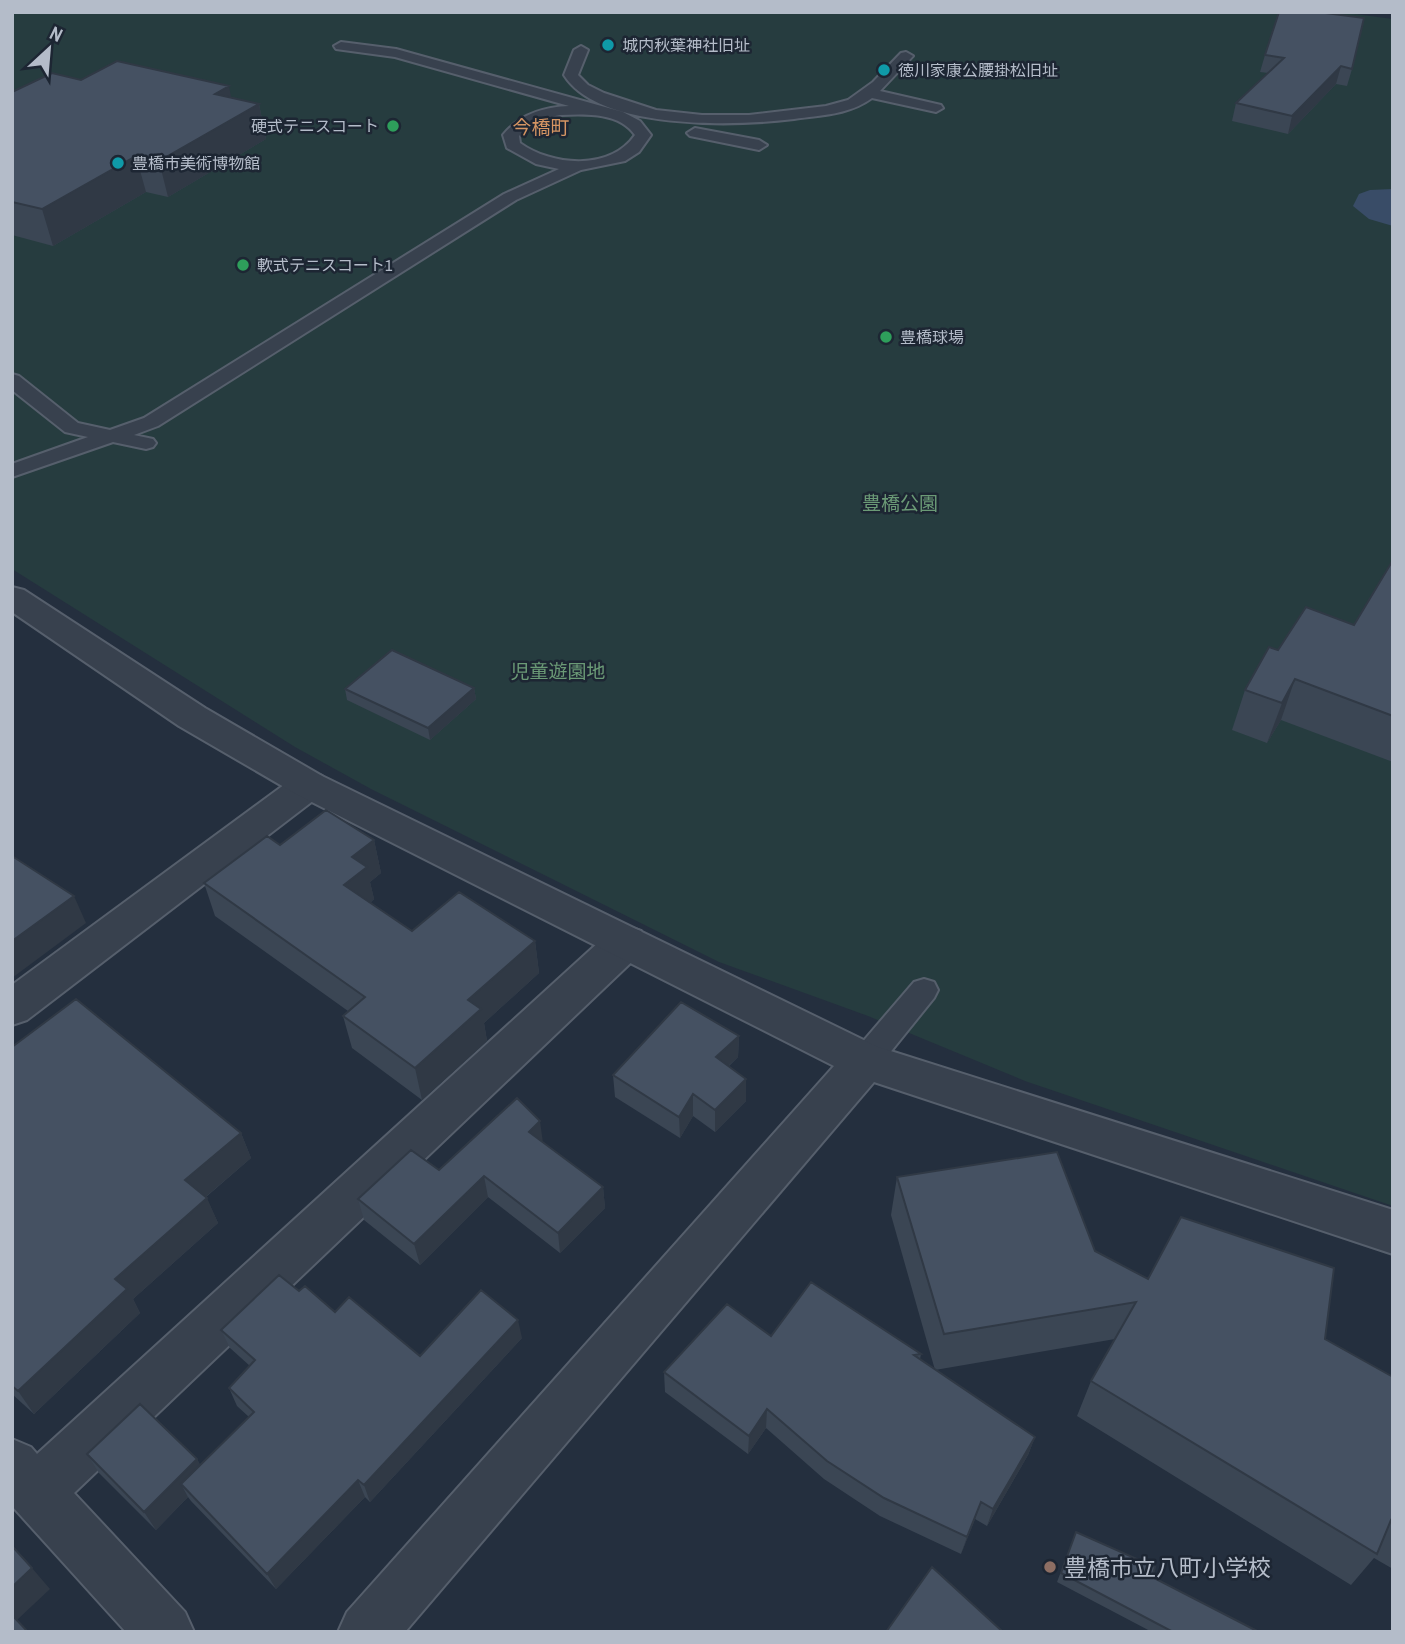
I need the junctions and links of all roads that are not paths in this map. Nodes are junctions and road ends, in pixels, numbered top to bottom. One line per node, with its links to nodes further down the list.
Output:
1 (341, 46): 6 (lane)
2 (581, 50): 4 (lane)
3 (906, 56): 5 (lane)
4 (579, 84): 6 (lane); 10 (lane)
5 (868, 93): 7 (lane); 10 (lane)
6 (564, 100): 8 (lane); 9 (lane)
7 (936, 108)
8 (618, 115): 9 (lane); 11 (lane)
9 (533, 118): 14 (lane)
10 (759, 119): 11 (lane)
11 (661, 132): 12 (lane); 13 (lane)
12 (760, 145)
13 (580, 165): 14 (lane); 15 (lane)
14 (521, 166): 15 (lane)
15 (510, 197): 17 (lane)
16 (12, 380): 17 (lane)
17 (106, 437): 18 (lane); 19 (lane)
18 (146, 443)
19 (12, 471)
20 (12, 597): 21 (street)
21 (309, 785): 22 (street); 24 (street)
22 (626, 942): 25 (street); 27 (street)
23 (924, 990): 25 (lane)
24 (12, 1008)
25 (865, 1061): 26 (street); 29 (street)
26 (1393, 1231)
27 (24, 1479): 28 (street)
28 (165, 1632)
29 (368, 1632)

